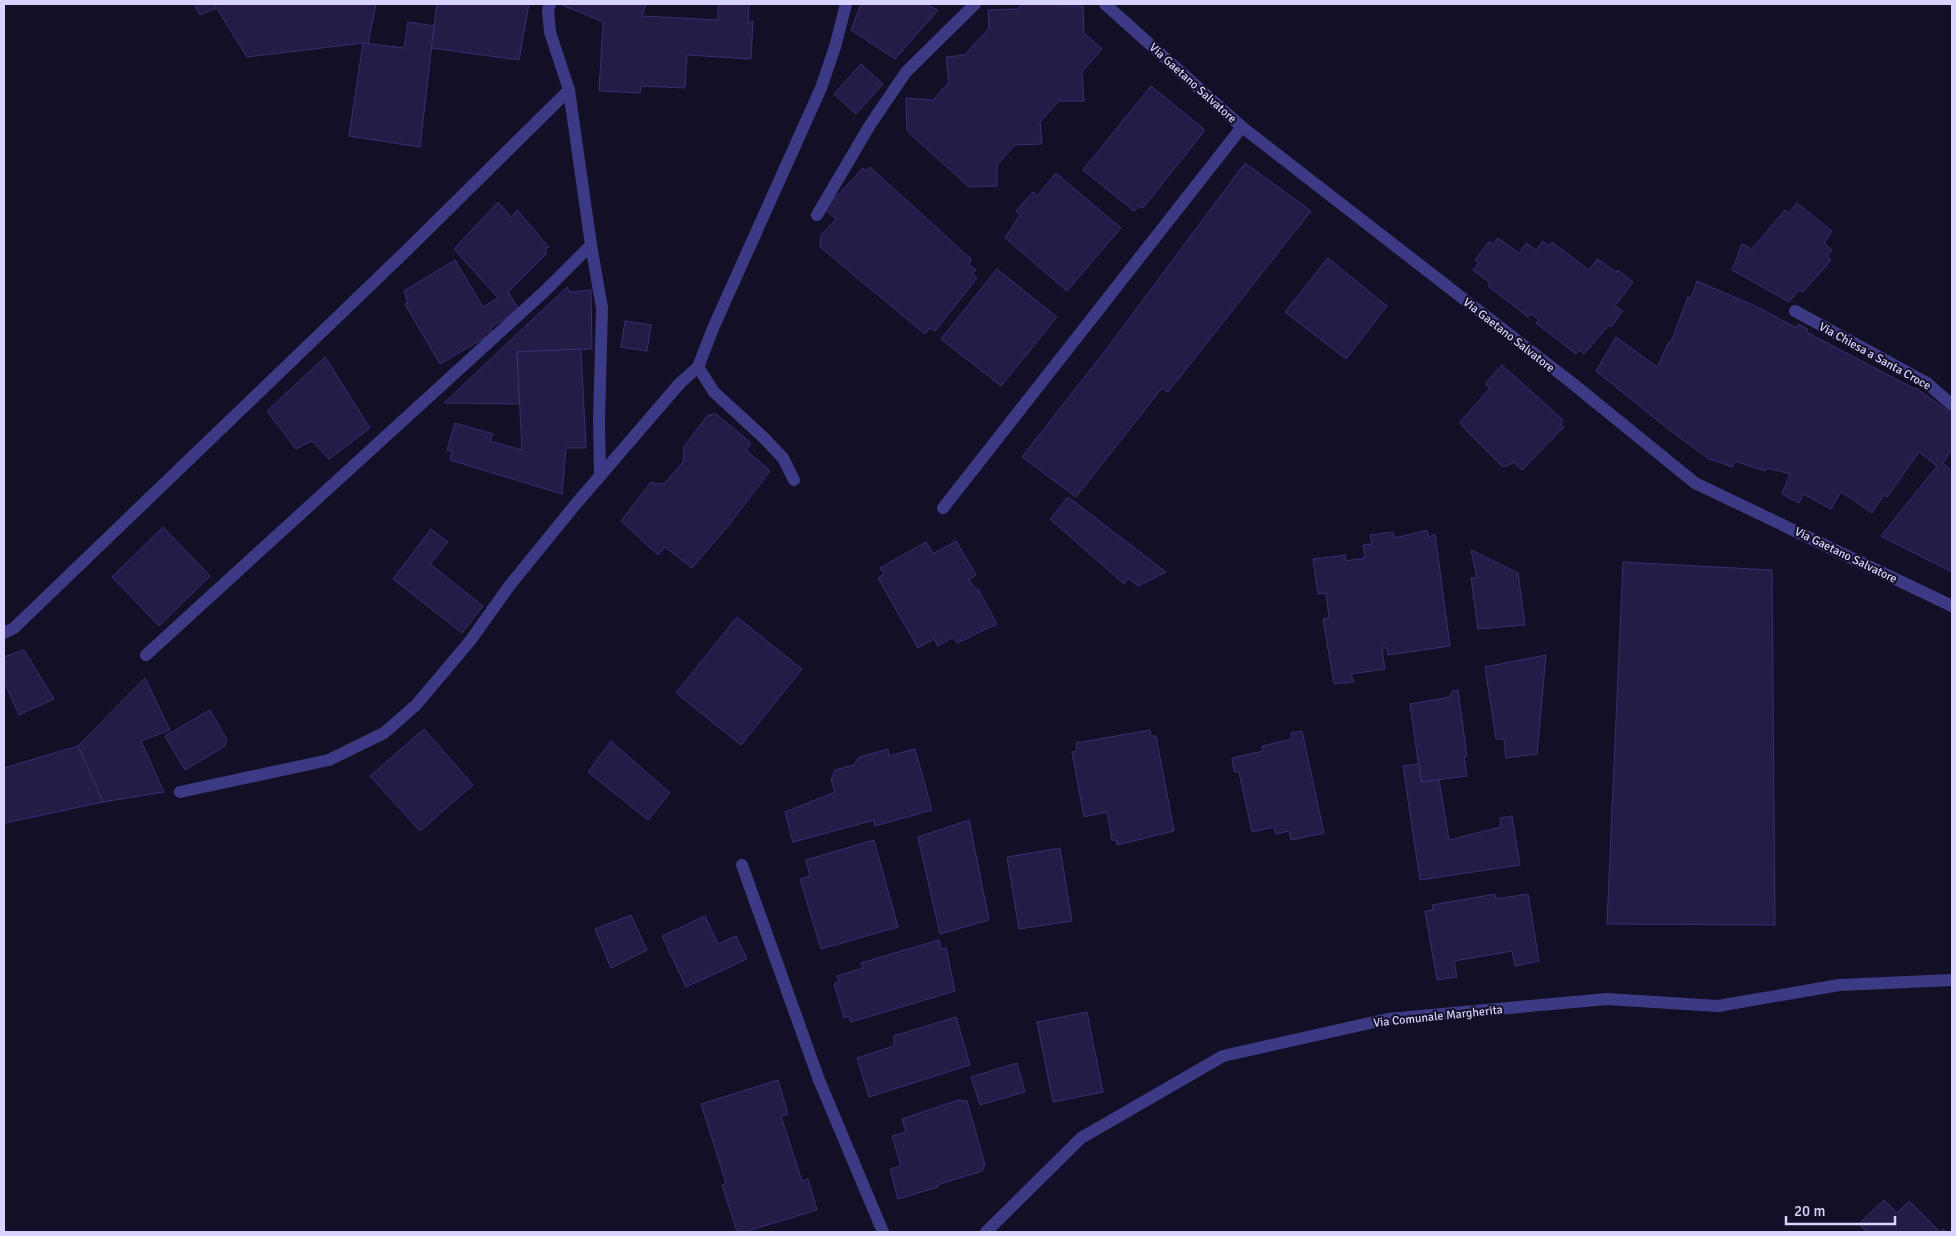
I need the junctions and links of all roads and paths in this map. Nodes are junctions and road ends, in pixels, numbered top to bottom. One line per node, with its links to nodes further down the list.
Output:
1 (550, 4): 5 (street)
2 (846, 4): 10 (street)
3 (975, 4): 7 (street)
4 (1105, 4): 6 (street, Via Gaetano Salvatore)
5 (569, 90): 8 (street); 16 (street)
6 (1242, 127): 14 (street); 15 (street, Via Gaetano Salvatore)
7 (817, 215)
8 (591, 246): 12 (street); 17 (street)
9 (1795, 311): 11 (street, Via Chiesa a Santa Croce)
10 (698, 367): 12 (street); 13 (street)
11 (1952, 405)
12 (600, 476): 18 (street)
13 (794, 480)
14 (944, 508)
15 (1952, 606)
16 (4, 633)
17 (146, 655)
18 (180, 792)
19 (742, 865): 21 (street)
20 (1952, 980): 22 (street, Via Comunale Margherita)
21 (883, 1232)
22 (986, 1232)

